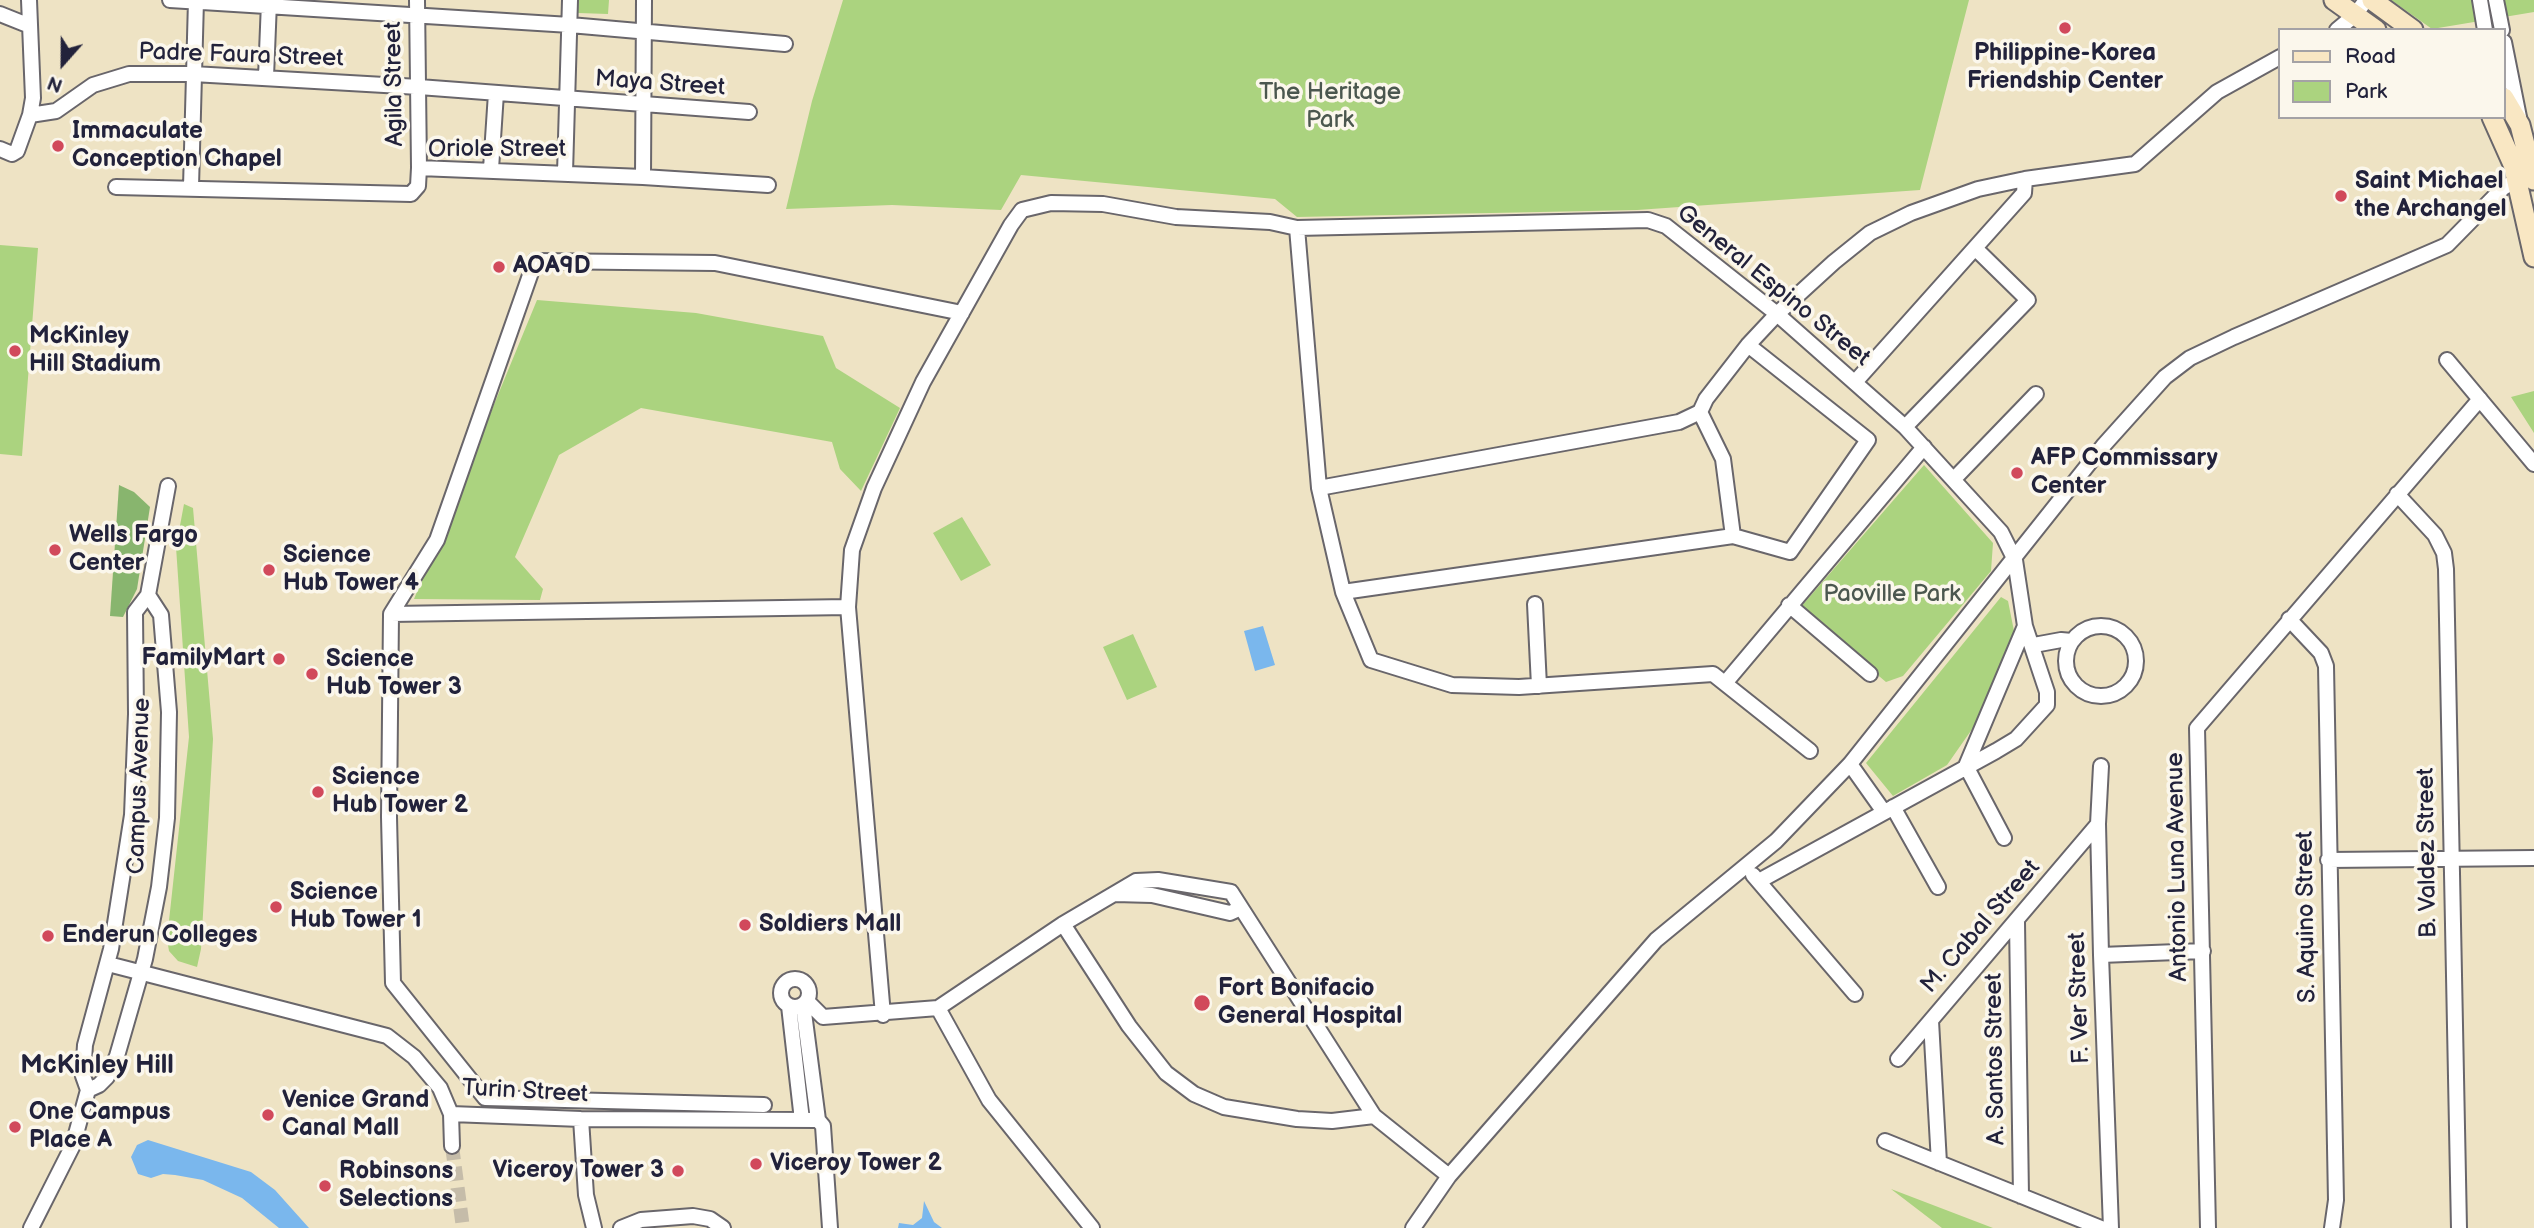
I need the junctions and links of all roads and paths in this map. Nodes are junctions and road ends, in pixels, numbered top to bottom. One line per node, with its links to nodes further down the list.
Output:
1 (29, 0): 16 (street)
2 (170, 0): 10 (street)
3 (417, 0): 14 (street, Agila Street)
4 (570, 0): 15 (street, Maya Street)
5 (644, 0): 22 (street)
6 (2334, 0): 12 (main road)
7 (2372, 0): 19 (main road)
8 (2480, 0): 20 (street)
9 (2496, 0): 21 (street)
10 (196, 1): 11 (street); 26 (street)
11 (269, 4): 14 (street); 27 (street)
12 (2360, 7): 17 (street); 18 (main road)
13 (0, 15): 16 (street)
14 (417, 16): 15 (street); 28 (street, Agila Street)
15 (570, 25): 22 (street); 30 (street, Maya Street)
16 (30, 26): 34 (street)
17 (2339, 28)
18 (2375, 28)
19 (2410, 28)
20 (2485, 28)
21 (2502, 28)
22 (644, 33): 23 (street); 32 (street)
23 (785, 44)
24 (2506, 52): 37 (street)
25 (2278, 58): 45 (street)
26 (193, 74): 27 (street, Padre Faura Street); 34 (street, Padre Faura Street); 48 (street)
27 (266, 77): 28 (street, Padre Faura Street)
28 (419, 87): 29 (street, Maya Street); 40 (street, Agila Street)
29 (496, 93): 30 (street, Maya Street); 41 (street)
30 (568, 100): 32 (street, Maya Street); 42 (street, Maya Street)
31 (2506, 101): 37 (main road)
32 (643, 106): 33 (street, Maya Street); 43 (street)
33 (749, 112)
34 (30, 115): 39 (street)
35 (2493, 119): 38 (main road)
36 (2500, 119): 38 (street)
37 (2521, 125): 44 (main road)
38 (2505, 142): 44 (main road)
39 (6, 151)
40 (419, 168): 41 (street, Oriole Street); 48 (street, Oriole Street)
41 (491, 169): 42 (street, Oriole Street)
42 (565, 173): 43 (street, Oriole Street)
43 (643, 177): 46 (street, Oriole Street)
44 (2528, 177): 51 (main road); 68 (street)
45 (2025, 179): 50 (street); 53 (street)
46 (768, 186)
47 (116, 187): 48 (street, Oriole Street)
48 (191, 187)
49 (1297, 228): 52 (street, General Espino Street); 53 (street, General Espino Street); 65 (street)
50 (1976, 249): 56 (street); 60 (street)
51 (2534, 257)
52 (962, 313): 73 (street); 74 (street)
53 (1777, 314): 54 (street); 56 (street, General Espino Street)
54 (1748, 345): 59 (street); 67 (street)
55 (2447, 360): 58 (street)
56 (1856, 381): 60 (street, General Espino Street)
57 (2036, 394): 63 (street)
58 (2480, 399): 62 (street); 66 (street, Antonio Luna Avenue)
59 (1700, 412): 65 (street); 67 (street)
60 (1905, 427): 61 (street, General Espino Street)
61 (1924, 447): 63 (street, General Espino Street); 72 (street)
62 (2534, 464)
63 (1954, 479): 68 (street, General Espino Street)
64 (168, 486): 70 (street, Campus Avenue)
65 (1320, 488): 69 (street)
66 (2398, 494): 75 (street, Antonio Luna Avenue); 91 (street, B. Valdez Street)
67 (1733, 536): 69 (street)
68 (2015, 560): 76 (street, General Espino Street); 83 (street)
69 (1343, 592): 81 (street)
70 (148, 595): 101 (street, Campus Avenue); 102 (street, Campus Avenue)
71 (1535, 604): 81 (street)
72 (1789, 605): 79 (street); 80 (street)
73 (848, 607): 74 (street); 106 (street)
74 (391, 614): 110 (street)
75 (2289, 619): 90 (street, S. Aquino Street); 99 (street, Antonio Luna Avenue)
76 (2025, 626): 78 (street); 84 (street)
77 (2072, 641): 77 (street); 78 (street)
78 (2034, 645): 84 (street)
79 (1870, 674)
80 (1726, 682): 81 (street); 82 (street)
81 (1539, 686)
82 (1810, 751)
83 (1850, 764): 86 (street); 92 (street)
84 (1966, 766): 86 (street); 88 (street)
85 (2101, 766): 87 (street, F. Ver Street)
86 (1889, 810): 93 (street); 94 (street)
87 (2098, 824): 97 (street, M. Cabal Street); 100 (street, F. Ver Street)
88 (2004, 838)
89 (2534, 858): 91 (street)
90 (2328, 860): 91 (street); 131 (street, S. Aquino Street)
91 (2451, 860): 132 (street, B. Valdez Street)
92 (1746, 868): 93 (street); 119 (street)
93 (1759, 881): 103 (street)
94 (1938, 887)
95 (1110, 894): 96 (street); 96 (street); 98 (street)
96 (1241, 908): 112 (street)
97 (2017, 922): 107 (street, M. Cabal Street); 120 (street, A. Santos Street)
98 (1063, 923): 105 (street); 112 (street)
99 (2203, 951): 100 (street); 130 (street, Antonio Luna Avenue)
100 (2101, 955): 129 (street, F. Ver Street)
101 (108, 964): 102 (street, Turin Street); 109 (street, Campus Avenue)
102 (142, 972): 109 (street, Campus Avenue); 111 (street, Turin Street)
103 (1855, 994)
104 (800, 1004): 106 (street); 114 (street); 115 (street)
105 (938, 1008): 106 (street); 126 (street)
106 (883, 1015)
107 (1931, 1020): 108 (street, M. Cabal Street); 118 (street)
108 (1898, 1059)
109 (88, 1090): 121 (street, Campus Avenue)
110 (764, 1105)
111 (451, 1114): 113 (street, Turin Street); 117 (street)
112 (1374, 1116): 119 (street)
113 (581, 1119): 114 (street, Turin Street); 122 (street)
114 (802, 1120): 115 (street, Turin Street)
115 (818, 1120): 125 (street)
116 (1885, 1141): 118 (street)
117 (452, 1146)
118 (1939, 1163): 120 (street)
119 (1449, 1176): 127 (street)
120 (2021, 1196): 128 (street)
121 (31, 1228)
122 (594, 1228)
123 (621, 1228): 124 (street)
124 (723, 1228)
125 (830, 1228)
126 (1092, 1228)
127 (1413, 1228)
128 (2101, 1228)
129 (2111, 1228)
130 (2208, 1228)
131 (2332, 1228)
132 (2459, 1228)

